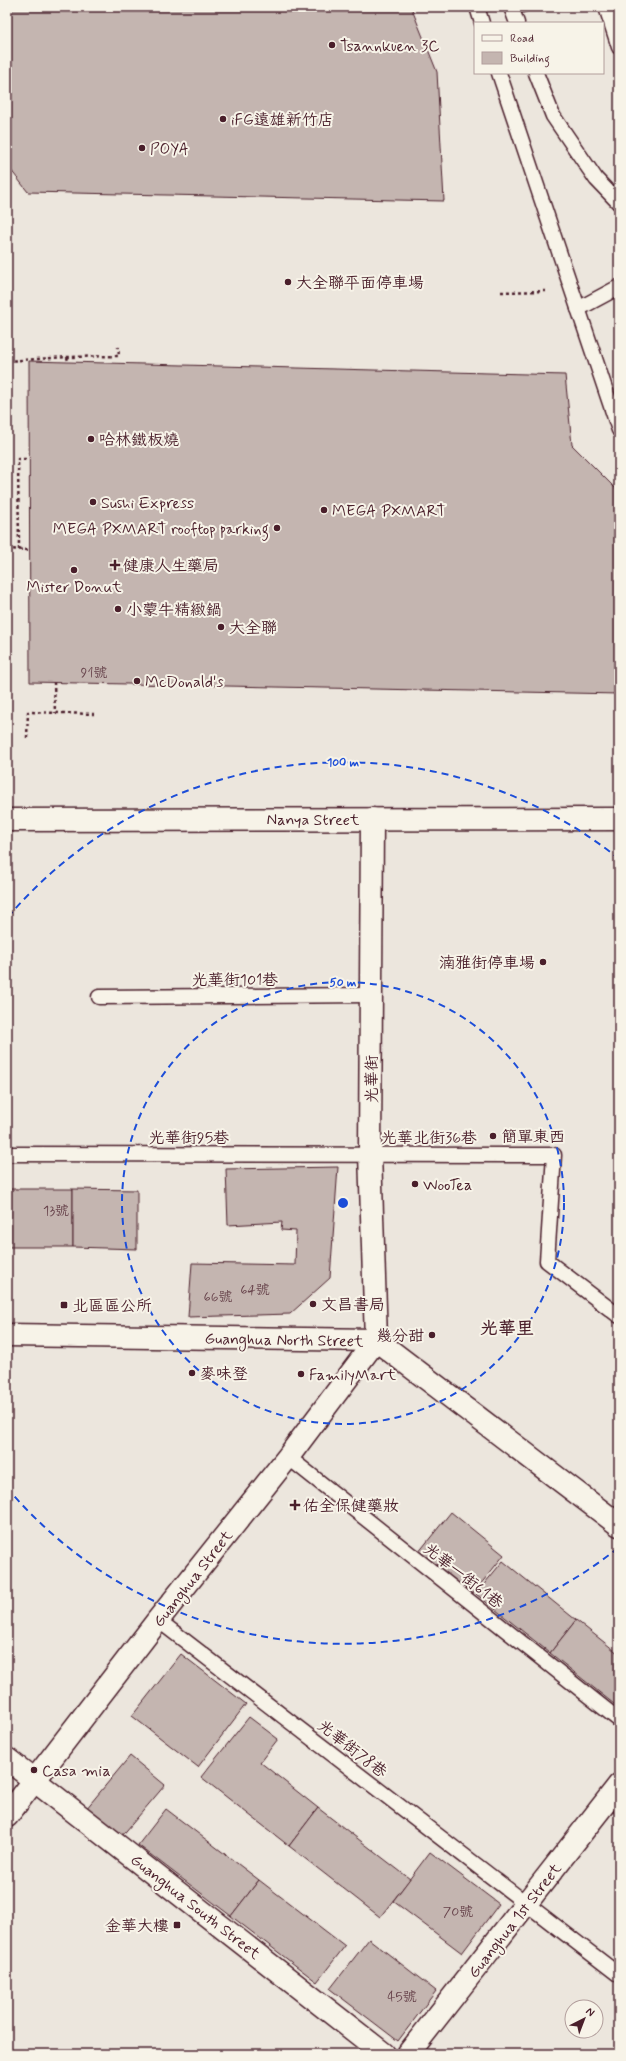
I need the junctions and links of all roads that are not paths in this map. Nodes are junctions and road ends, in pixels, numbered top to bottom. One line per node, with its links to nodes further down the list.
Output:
1 (477, 7): 4 (lane)
2 (511, 7): 5 (lane)
3 (606, 7): 6 (lane)
4 (482, 22)
5 (517, 22)
6 (619, 47)
7 (499, 74): 11 (lane)
8 (536, 74): 9 (lane)
9 (619, 203)
10 (619, 287): 11 (lane)
11 (578, 309): 12 (lane)
12 (619, 430)
13 (372, 818): 14 (street, Nanya Street); 15 (street, Nanya Street); 16 (street, 光華街)
14 (619, 819)
15 (7, 820)
16 (371, 995): 17 (lane, 光華街101巷); 18 (street, 光華街)
17 (99, 997)
18 (370, 1153): 19 (lane, 光華街95巷); 20 (lane, 光華北街36巷); 22 (street, 光華街)
19 (7, 1154)
20 (619, 1316)
21 (7, 1335): 22 (street, Guanghua North Street)
22 (376, 1340): 23 (street, Guanghua Street); 24 (street, Guanghua North Street)
23 (288, 1457): 25 (street, Guanghua Street); 26 (lane, 光華一街61巷)
24 (619, 1525)
25 (158, 1620): 28 (street, Guanghua Street); 31 (lane, 光華街78巷)
26 (619, 1720)
27 (7, 1758): 28 (street, Guanghua South Street)
28 (34, 1780): 30 (street, Guanghua Street); 33 (street, Guanghua South Street)
29 (619, 1785): 31 (street, Guanghua 1st Street)
30 (7, 1816)
31 (526, 1904): 32 (lane, 光華街78巷); 34 (street, Guanghua 1st Street)
32 (619, 1975)
33 (384, 2054)
34 (408, 2054)

